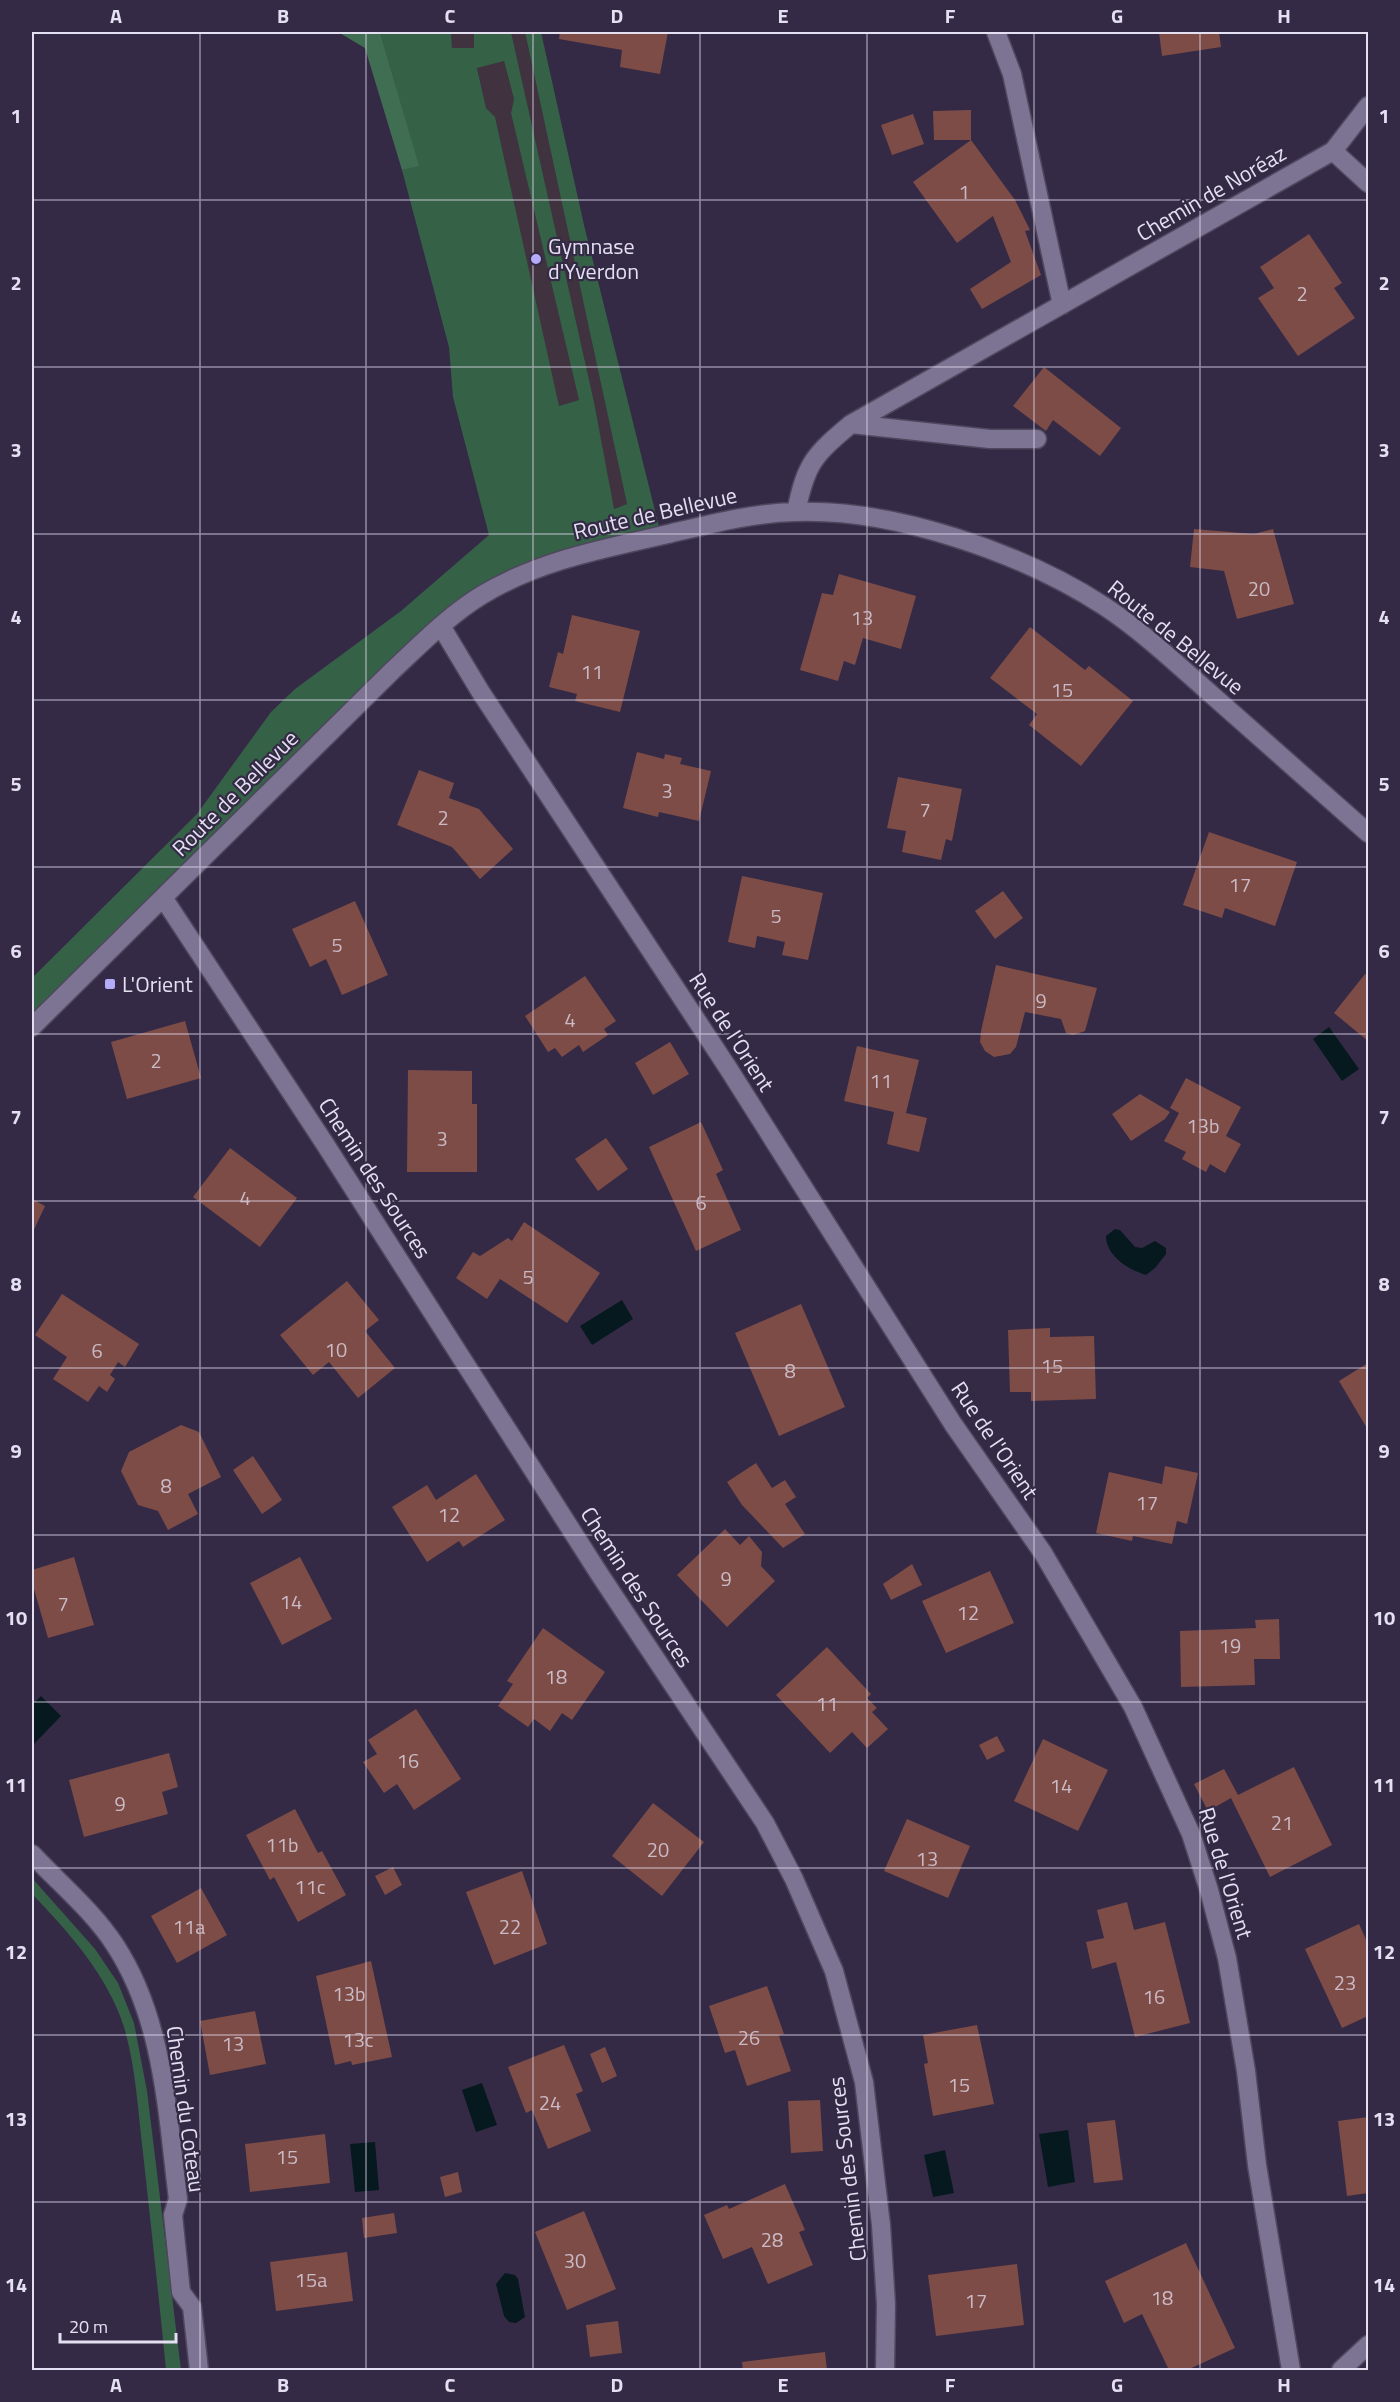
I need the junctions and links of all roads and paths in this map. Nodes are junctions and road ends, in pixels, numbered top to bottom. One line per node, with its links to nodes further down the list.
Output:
1 (996, 32): 5 (street)
2 (1368, 106): 3 (street, Chemin de Noréaz)
3 (1333, 151): 4 (street); 5 (street, Chemin de Noréaz)
4 (1368, 183)
5 (1062, 305): 6 (street, Chemin de Noréaz)
6 (851, 424): 7 (street); 8 (street, Chemin de Noréaz)
7 (1037, 439)
8 (796, 512): 9 (street, Route de Bellevue); 10 (street, Route de Bellevue)
9 (441, 626): 11 (street, Route de Bellevue); 17 (street, Rue de l'Orient)
10 (1368, 833)
11 (164, 899): 12 (street, Route de Bellevue); 16 (street, Chemin des Sources)
12 (32, 1027)
13 (32, 1854): 15 (street, Chemin du Coteau)
14 (1368, 2345): 18 (street)
15 (199, 2370)
16 (885, 2370)
17 (1291, 2370)
18 (1341, 2370)

